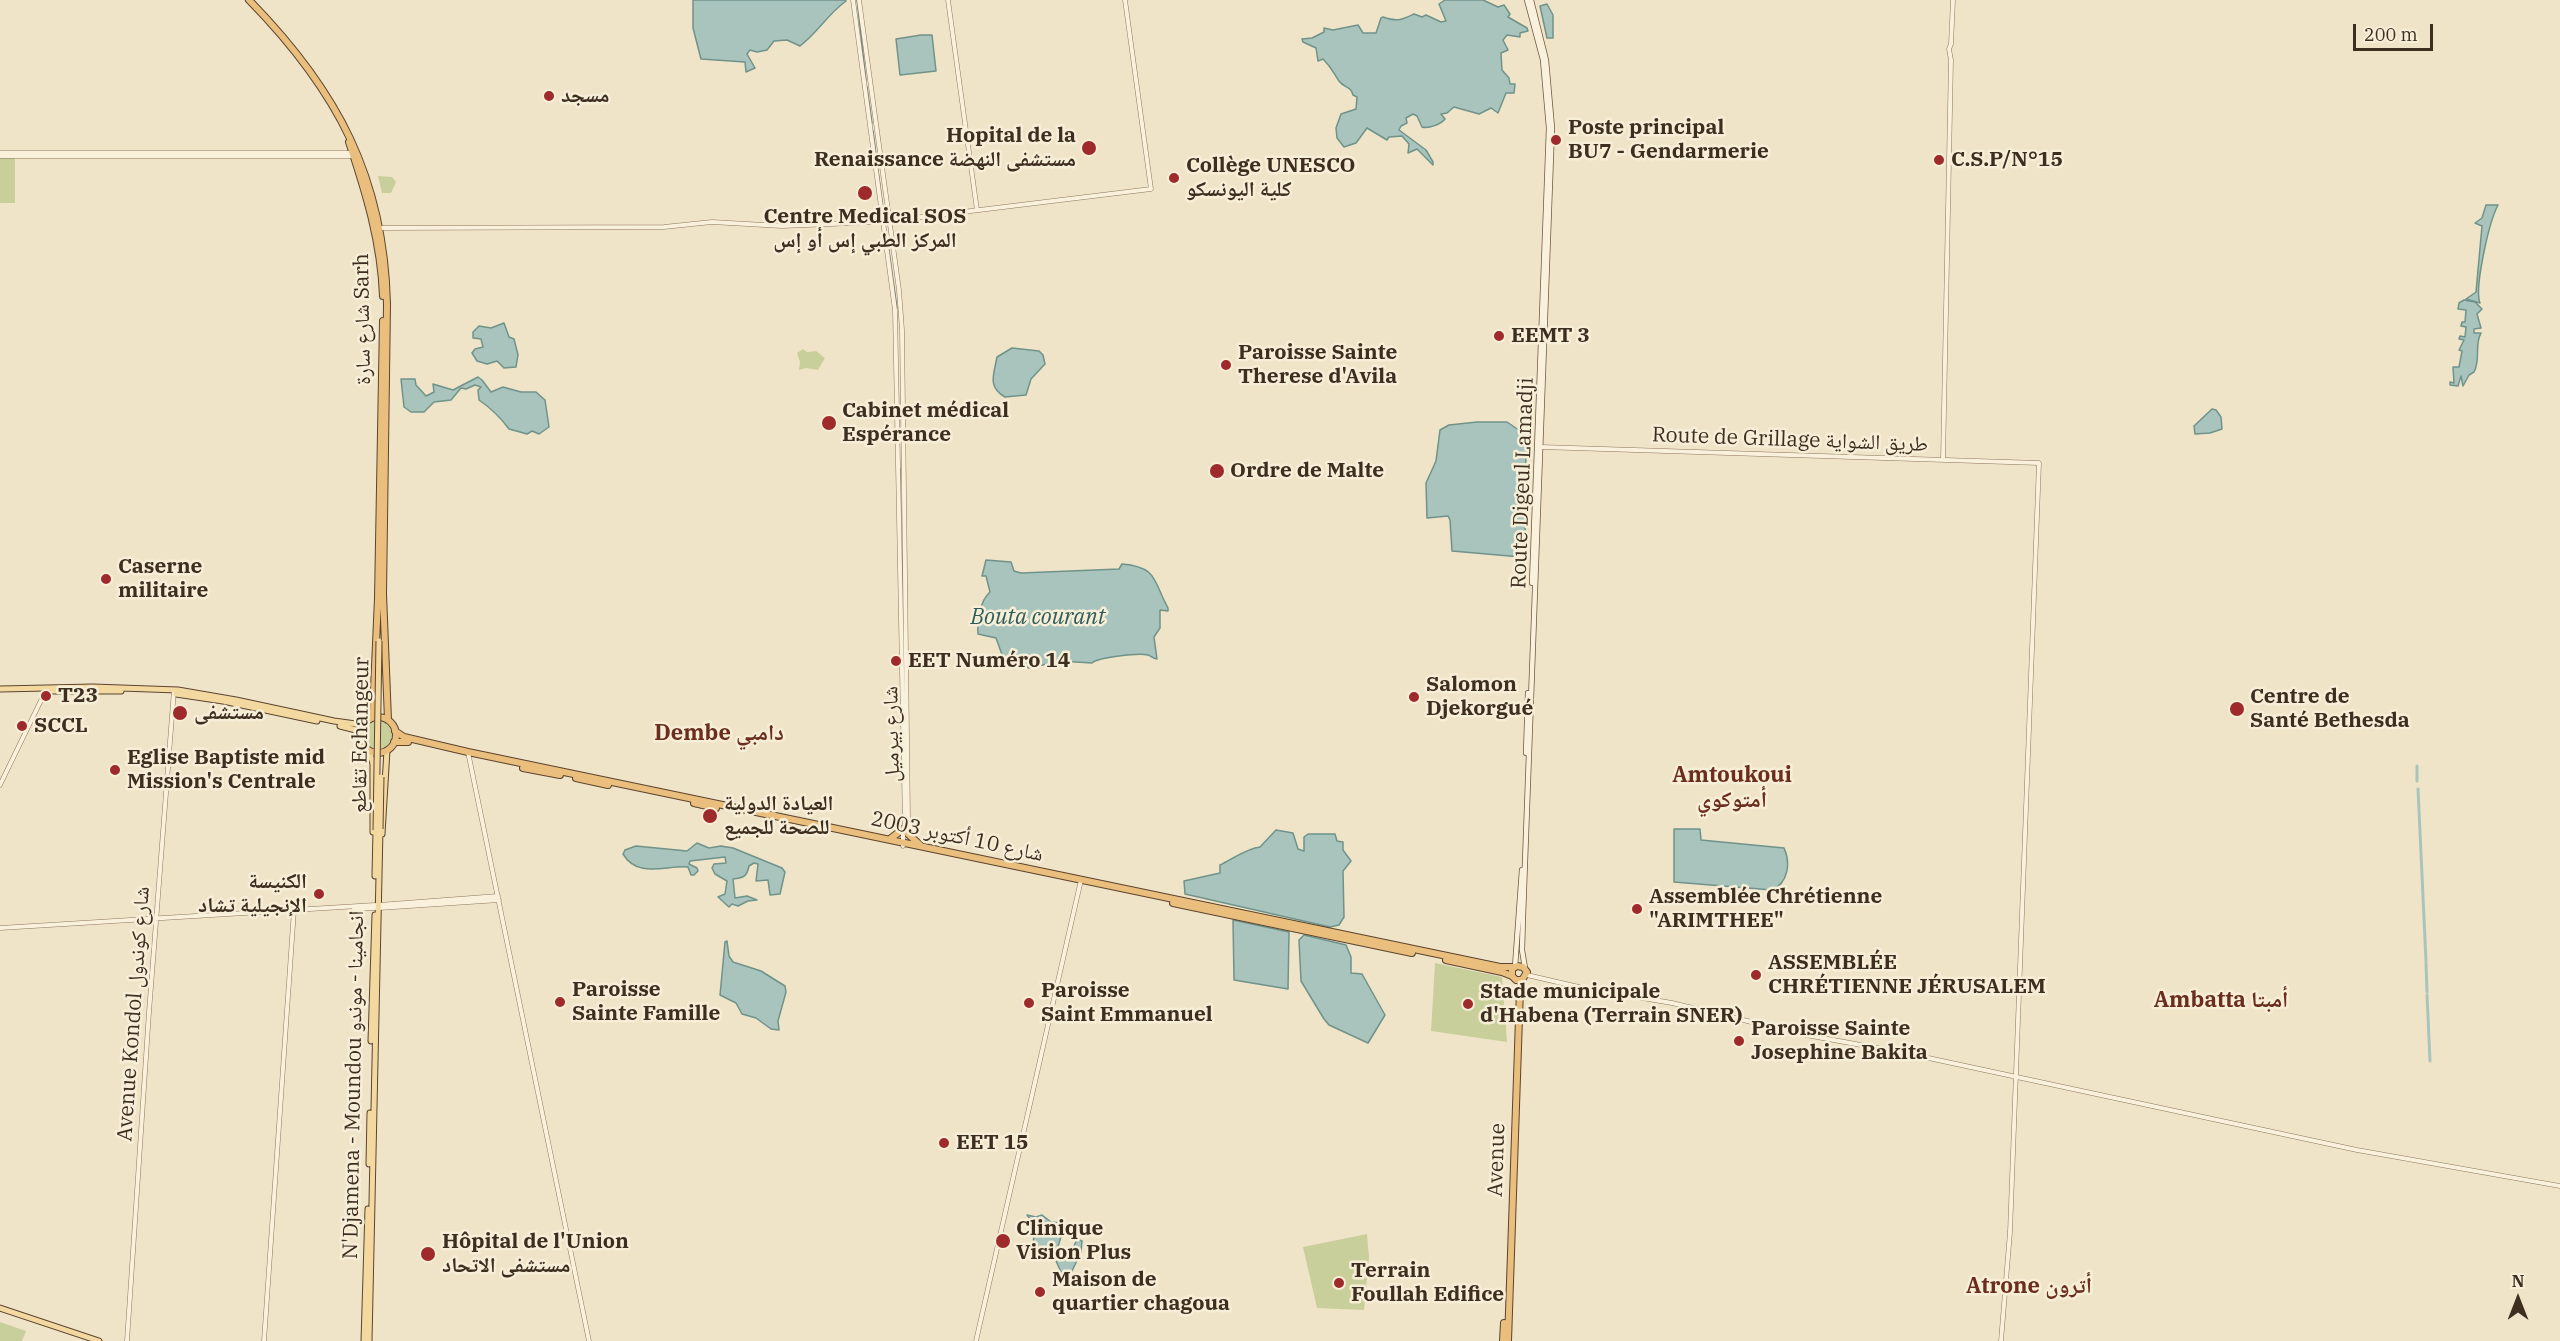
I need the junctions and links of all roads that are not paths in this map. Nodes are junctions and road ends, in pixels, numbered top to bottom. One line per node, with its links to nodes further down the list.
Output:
1 (247, 0): 9 (highway, شارع سارة Sarh); 12 (highway, شارع سارة Sarh)
2 (853, 0): 11 (street, شارع بيرميل)
3 (859, 0): 11 (street, شارع بيرميل)
4 (948, 0): 10 (street)
5 (1125, 0): 10 (street)
6 (1529, 0): 13 (main road, Route Digeul Lamadji); 41 (main road)
7 (1953, 0): 14 (street)
8 (0, 155): 9 (street)
9 (353, 155): 15 (highway, شارع سارة Sarh)
10 (977, 210): 11 (street)
11 (887, 221): 12 (street); 30 (street, شارع بيرميل)
12 (380, 228): 16 (highway, شارع سارة Sarh)
13 (1541, 447): 14 (street, Route de Grillage طريق الشواية); 42 (main road, Route Digeul Lamadji)
14 (1943, 460): 44 (street, Route de Grillage طريق الشواية)
15 (378, 598): 17 (main road, شارع سارة Sarh); 21 (highway)
16 (383, 618): 17 (main road, شارع سارة Sarh); 22 (highway)
17 (381, 641): 33 (main road, bridge)
18 (46, 690): 19 (main road); 20 (main road); 29 (street)
19 (0, 691)
20 (174, 692): 23 (main road); 39 (street, Avenue Kondol شارع كوندول)
21 (370, 719): 22 (highway); 23 (highway)
22 (388, 720): 24 (highway)
23 (362, 728): 26 (highway)
24 (395, 731): 25 (highway); 28 (highway, شارع 10 أكتوبر 2003)
25 (394, 742): 27 (highway); 28 (highway, شارع 10 أكتوبر 2003)
26 (369, 750): 27 (highway); 33 (main road)
27 (387, 750): 33 (main road)
28 (469, 754): 31 (highway, شارع 10 أكتوبر 2003); 32 (highway, شارع 10 أكتوبر 2003); 36 (street)
29 (0, 785)
30 (904, 828): 31 (highway); 32 (street, شارع بيرميل); 34 (highway)
31 (890, 839): 32 (highway, شارع 10 أكتوبر 2003)
32 (904, 844): 34 (highway, شارع 10 أكتوبر 2003); 35 (highway, شارع 10 أكتوبر 2003)
33 (377, 846): 37 (main road)
34 (920, 846): 35 (highway, شارع 10 أكتوبر 2003)
35 (1081, 881): 41 (highway, شارع 10 أكتوبر 2003); 43 (highway, شارع 10 أكتوبر 2003); 54 (street)
36 (498, 898): 37 (street); 53 (street)
37 (377, 906): 38 (street); 51 (main road, N'Djamena - Moundou انجامينا - موندو); 52 (main road, N'Djamena - Moundou انجامينا - موندو)
38 (294, 911): 39 (street); 50 (street)
39 (157, 920): 40 (street); 49 (street, Avenue Kondol شارع كوندول)
40 (0, 929)
41 (1515, 967): 42 (highway, شارع 10 أكتوبر 2003); 43 (highway)
42 (1526, 971): 43 (highway); 44 (street)
43 (1517, 979): 55 (highway)
44 (2015, 1077): 45 (street); 56 (street)
45 (2560, 1186)
46 (0, 1310): 47 (main road); 48 (main road)
47 (88, 1341)
48 (99, 1341)
49 (128, 1341)
50 (264, 1341)
51 (364, 1341)
52 (369, 1341)
53 (590, 1341)
54 (976, 1341)
55 (1506, 1341)
56 (2001, 1341)

